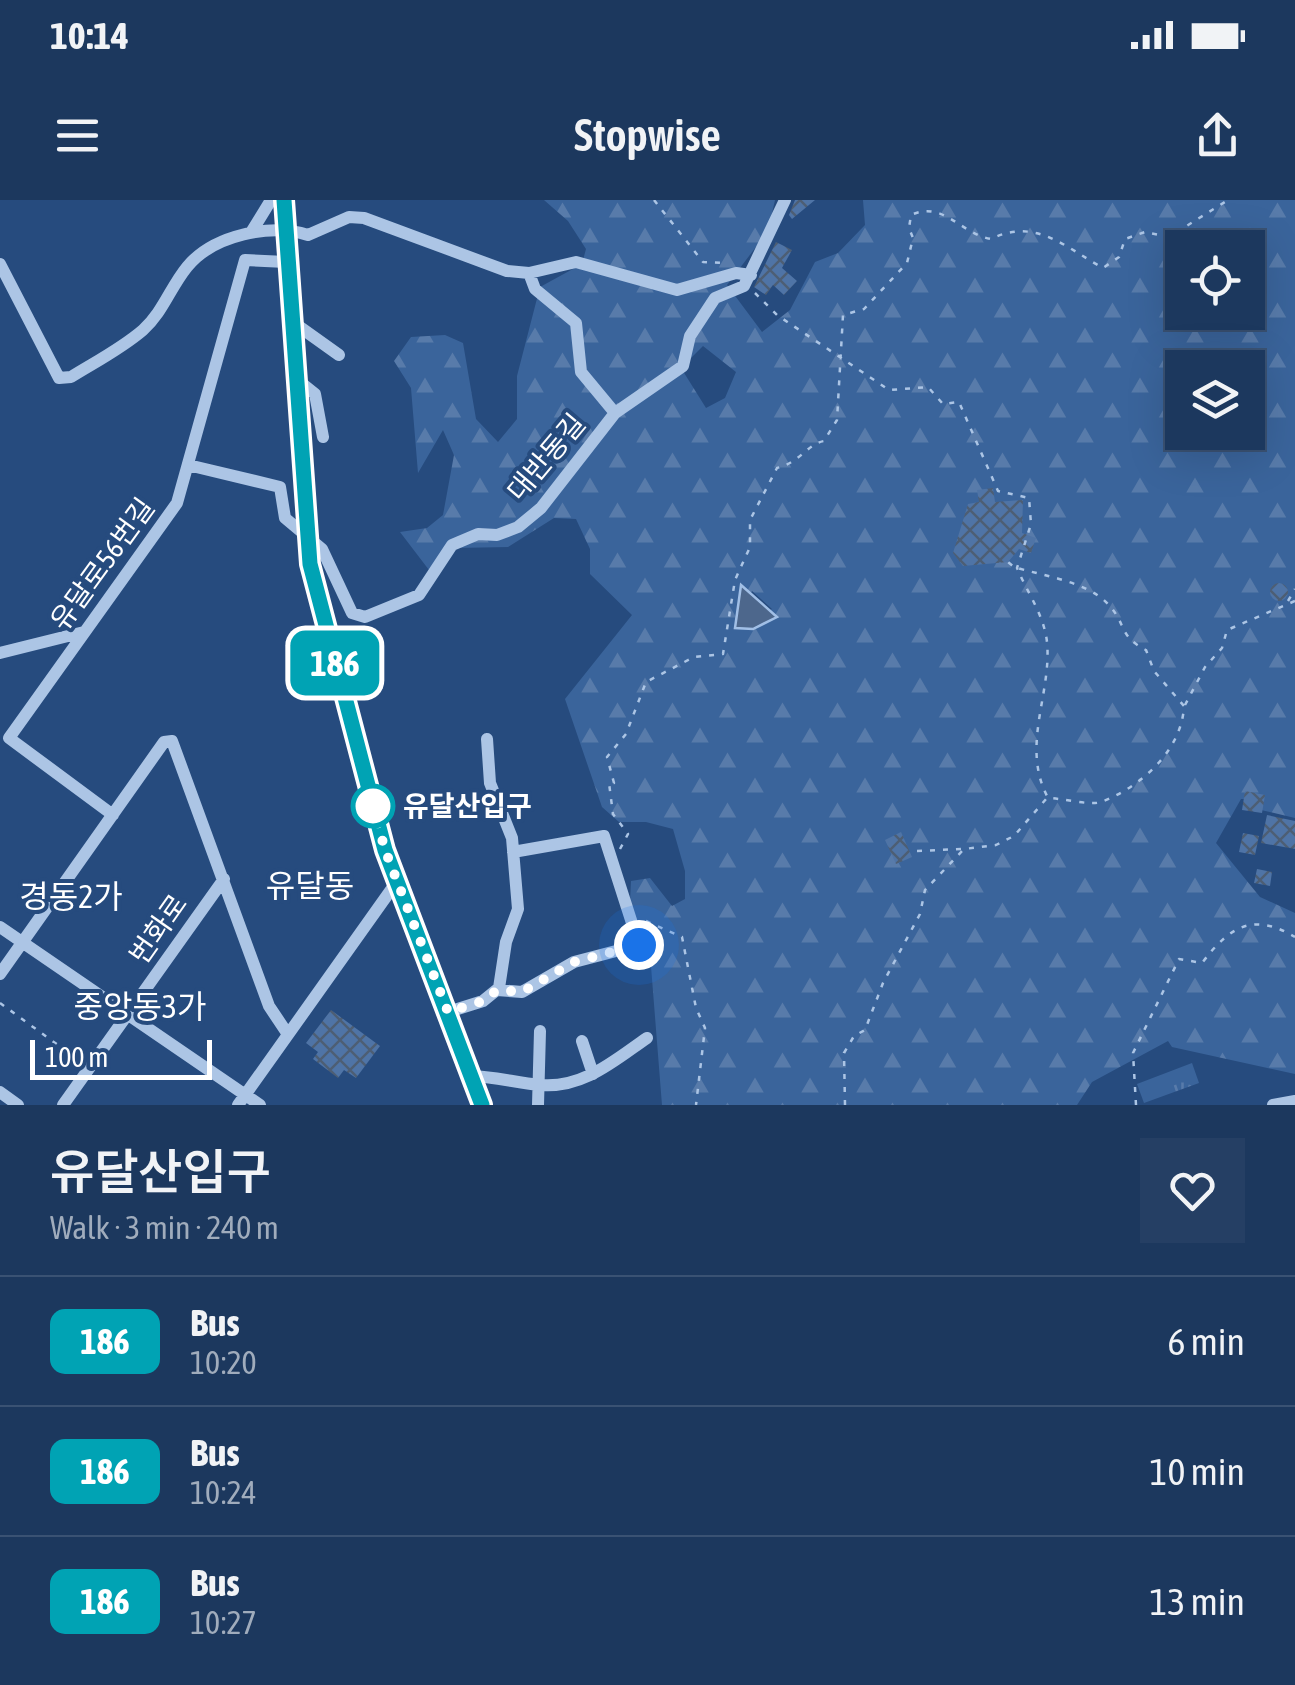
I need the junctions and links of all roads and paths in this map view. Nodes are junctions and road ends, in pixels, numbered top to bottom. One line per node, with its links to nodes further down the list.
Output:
1 (271, 200): 7 (street)
2 (284, 200): 6 (street)
3 (654, 200): 10 (path)
4 (785, 200): 12 (street)
5 (1228, 200): 15 (path)
6 (286, 228): 7 (street); 8 (street); 11 (street)
7 (252, 230): 9 (street)
8 (286, 262): 13 (street); 19 (street, 유달로56번길)
9 (0, 264)
10 (736, 264)
11 (529, 273): 12 (street); 17 (street)
12 (747, 281): 15 (path); 17 (street, 대반동길)
13 (290, 320): 14 (street); 16 (street)
14 (339, 355)
15 (840, 358): 22 (path); 32 (path)
16 (295, 378): 18 (street); 20 (street)
17 (616, 413): 20 (street, 대반동길)
18 (323, 437)
19 (188, 465): 20 (street); 26 (street, 유달로56번길)
20 (307, 536): 37 (street)
21 (1008, 562): 22 (path)
22 (1017, 568): 28 (path); 30 (path)
23 (1295, 588): 25 (path)
24 (1295, 601): 25 (path)
25 (1287, 603): 28 (path)
26 (84, 632): 27 (street); 31 (street, 유달로56번길)
27 (0, 654)
28 (1184, 706): 30 (path)
29 (486, 738): 35 (street)
30 (1048, 798): 33 (path)
31 (114, 815): 36 (street); 41 (street)
32 (609, 848): 35 (street); 38 (street)
33 (964, 849): 34 (path); 64 (path)
34 (917, 850)
35 (513, 852): 43 (street)
36 (224, 879): 46 (street, 번화로); 48 (street)
37 (398, 880): 45 (street); 48 (street)
38 (628, 908): 43 (street); 63 (path)
39 (0, 926): 41 (street)
40 (1295, 937): 65 (path)
41 (22, 942): 42 (street); 46 (street)
42 (0, 974)
43 (497, 990): 45 (street)
44 (0, 1003): 51 (path)
45 (448, 1012): 53 (street)
46 (127, 1016): 51 (street, 번화로); 56 (street)
47 (540, 1031): 54 (street)
48 (287, 1032): 56 (street)
49 (647, 1038): 52 (street)
50 (582, 1041): 52 (street)
51 (90, 1068): 59 (street, 번화로)
52 (592, 1074): 54 (street)
53 (469, 1076): 54 (street); 61 (street)
54 (538, 1085): 62 (street)
55 (0, 1092): 58 (street)
56 (242, 1100): 60 (street)
57 (1295, 1100): 66 (street)
58 (18, 1105)
59 (63, 1105)
60 (260, 1105)
61 (482, 1105)
62 (538, 1105)
63 (696, 1105)
64 (845, 1105)
65 (1136, 1105)
66 (1274, 1105)

